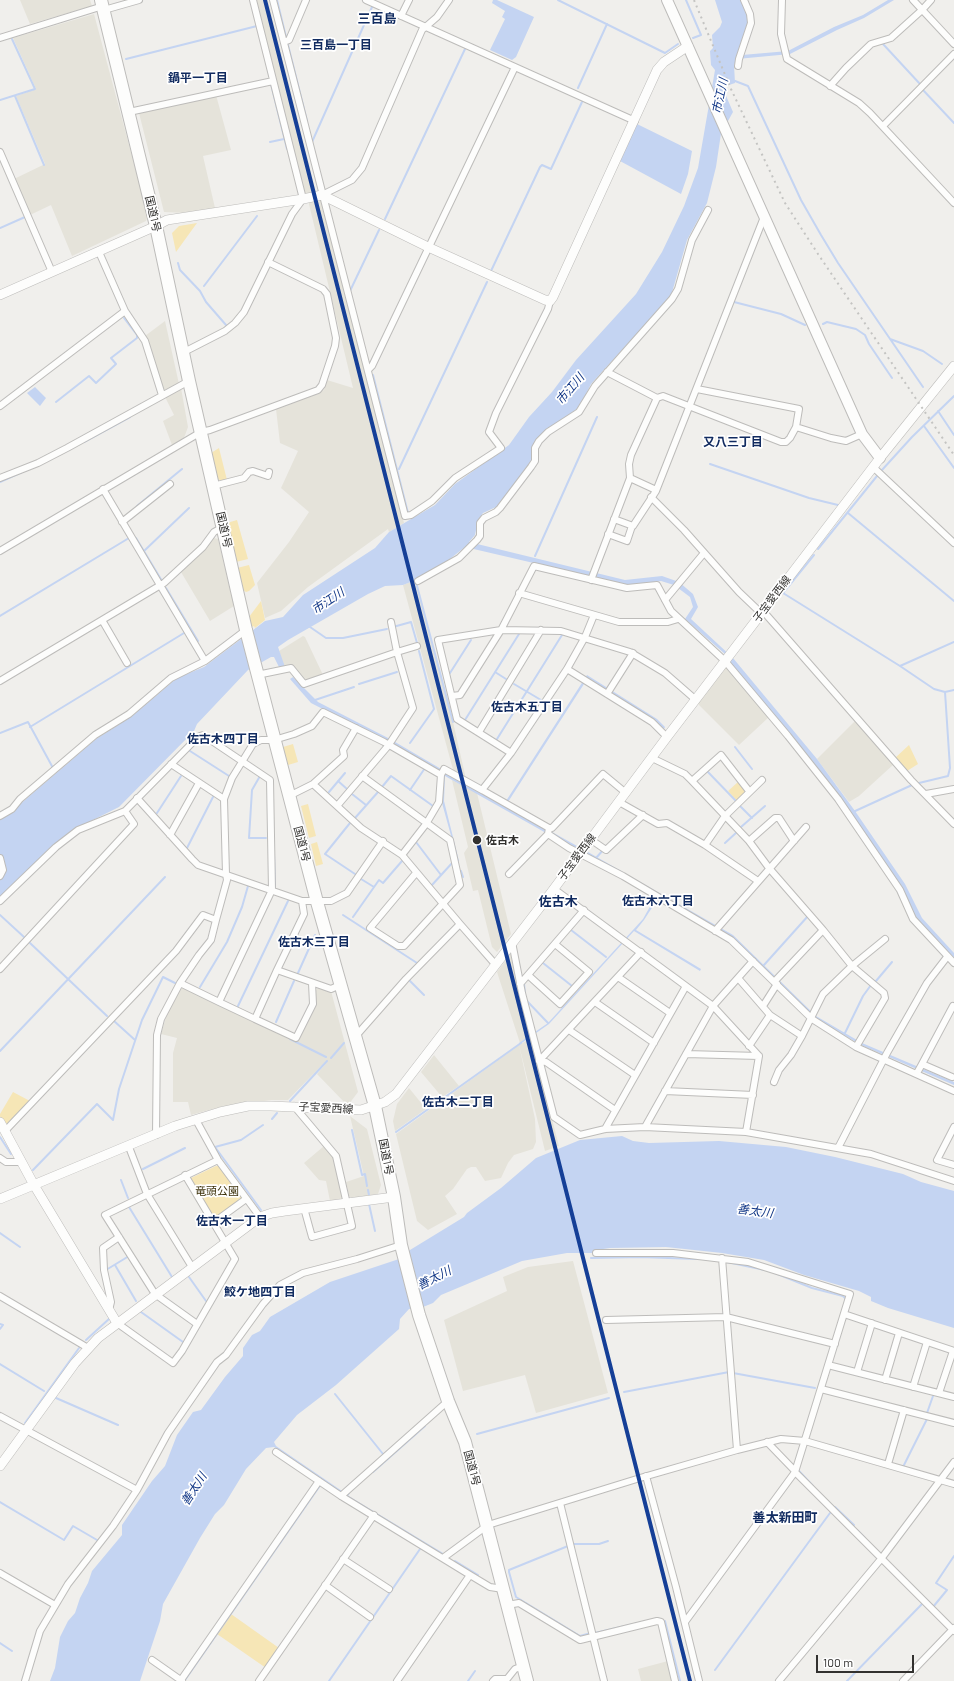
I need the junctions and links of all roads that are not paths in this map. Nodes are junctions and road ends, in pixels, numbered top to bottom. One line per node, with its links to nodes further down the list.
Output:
1 (139, 0): 13 (street)
2 (253, 0): 24 (street)
3 (273, 0): 18 (street)
4 (306, 0): 18 (street)
5 (366, 0): 15 (street)
6 (409, 0): 15 (street)
7 (449, 0): 16 (street)
8 (667, 0): 20 (main road)
9 (744, 0): 22 (street)
10 (782, 0): 25 (street)
11 (913, 0): 14 (street)
12 (931, 0): 14 (street)
13 (103, 5): 17 (street); 26 (highway, 国道1号)
14 (922, 10): 19 (street); 25 (street)
15 (401, 16): 16 (street)
16 (425, 27): 23 (street); 31 (street)
17 (0, 38)
18 (284, 42): 31 (street)
19 (954, 44)
20 (688, 46): 27 (street); 35 (main road)
21 (954, 54): 28 (street)
22 (739, 59)
23 (515, 67): 27 (street); 37 (street)
24 (273, 81): 26 (street); 32 (street)
25 (830, 86): 28 (street)
26 (129, 112): 36 (highway, 国道1号)
27 (635, 121): 42 (street)
28 (883, 126): 33 (street)
29 (0, 152): 30 (street)
30 (2, 162): 40 (street)
31 (322, 195): 32 (street); 37 (street); 46 (street)
32 (304, 199): 36 (street); 39 (street)
33 (954, 203)
34 (708, 210): 47 (street)
35 (764, 217): 49 (street); 56 (main road)
36 (156, 226): 38 (street); 44 (highway, 国道1号)
37 (428, 247): 42 (street); 46 (street)
38 (99, 252): 40 (street); 43 (street)
39 (268, 262): 44 (street); 55 (street)
40 (52, 272): 41 (street)
41 (0, 295)
42 (550, 301): 46 (street)
43 (125, 311): 50 (street); 52 (street)
44 (184, 352): 48 (highway, 国道1号)
45 (954, 366): 57 (street, 子宝愛西線)
46 (368, 370)
47 (607, 372): 51 (street); 76 (street)
48 (189, 381): 50 (street); 55 (highway, 国道1号)
49 (697, 389): 53 (street); 54 (street)
50 (162, 395): 60 (street)
51 (657, 398): 53 (street); 61 (street)
52 (0, 406)
53 (689, 406): 54 (street); 65 (street)
54 (796, 427): 56 (street)
55 (201, 432): 63 (highway, 国道1号); 64 (street)
56 (862, 434): 57 (main road)
57 (880, 458): 58 (street, 子宝愛西線)
58 (873, 467): 72 (street); 80 (street, 子宝愛西線)
59 (269, 472): 63 (street)
60 (0, 478)
61 (630, 478): 65 (street); 67 (street)
62 (170, 484): 68 (street)
63 (213, 486): 70 (highway, 国道1号)
64 (103, 489): 68 (street); 73 (street)
65 (656, 490): 66 (street)
66 (651, 497): 69 (street); 74 (street)
67 (614, 519): 69 (street); 71 (street)
68 (122, 522): 77 (street)
69 (632, 526): 71 (street)
70 (223, 527): 77 (street); 85 (highway, 国道1号)
71 (608, 534): 75 (street)
72 (954, 543)
73 (0, 551)
74 (704, 553): 79 (street); 80 (street)
75 (591, 579): 78 (street); 79 (street)
76 (418, 581)
77 (160, 585): 83 (street); 93 (street)
78 (519, 593): 81 (street); 86 (street)
79 (665, 600): 82 (street)
80 (762, 612): 92 (street, 子宝愛西線); 120 (street)
81 (594, 615): 82 (street); 88 (street)
82 (678, 619): 92 (street)
83 (102, 620): 94 (street); 97 (street)
84 (391, 622): 90 (street)
85 (246, 630): 93 (street); 96 (highway, 国道1号)
86 (501, 630): 87 (street); 99 (street); 99 (street)
87 (540, 630): 88 (street); 102 (street)
88 (585, 637): 91 (street); 95 (street)
89 (417, 646): 90 (street)
90 (398, 652): 96 (street); 105 (street)
91 (633, 653): 98 (street); 100 (street)
92 (727, 658): 100 (street, 子宝愛西線); 164 (street)
93 (205, 661): 128 (street)
94 (127, 663)
95 (567, 669): 98 (street); 106 (street)
96 (256, 672): 104 (highway, 国道1号)
97 (0, 681)
98 (609, 692): 103 (street)
99 (452, 696): 102 (street)
100 (696, 700): 103 (street, 子宝愛西線)
101 (356, 728): 104 (street); 105 (street); 115 (street)
102 (479, 732): 106 (street)
103 (667, 737): 107 (street, 子宝愛西線)
104 (274, 740): 108 (street); 121 (highway, 国道1号)
105 (390, 743): 110 (street); 111 (street)
106 (511, 753): 117 (street)
107 (652, 758): 113 (street); 119 (street, 子宝愛西線)
108 (243, 762): 109 (street); 123 (street); 150 (street)
109 (171, 764): 114 (street); 122 (street)
110 (443, 773): 117 (street); 130 (street)
111 (362, 776): 125 (street); 130 (street)
112 (762, 780): 118 (street)
113 (692, 781): 118 (street); 129 (street)
114 (199, 783): 123 (street); 134 (street)
115 (313, 784): 121 (street); 125 (street)
116 (954, 789): 120 (street)
117 (482, 790): 133 (street)
118 (749, 791): 129 (street)
119 (626, 792): 124 (street, 子宝愛西線); 133 (street)
120 (926, 794): 131 (street)
121 (289, 796): 153 (highway, 国道1号)
122 (137, 798): 126 (street); 134 (street)
123 (224, 799): 145 (street)
124 (619, 802): 127 (street); 135 (street, 子宝愛西線)
125 (337, 806): 138 (street)
126 (125, 811): 151 (street); 169 (street)
127 (643, 815): 135 (street); 139 (street)
128 (0, 816)
129 (725, 816): 136 (street); 139 (street)
130 (426, 824): 140 (street); 154 (street)
131 (954, 824)
132 (806, 828): 137 (street)
133 (549, 831): 141 (street); 146 (street)
134 (170, 835): 145 (street)
135 (590, 839): 141 (street, 子宝愛西線)
136 (749, 841): 137 (street); 143 (street)
137 (794, 841): 143 (street)
138 (383, 842): 140 (street); 153 (street)
139 (705, 845): 148 (street)
140 (402, 854): 144 (street)
141 (580, 854): 149 (street, 子宝愛西線); 158 (street)
142 (0, 858): 147 (street)
143 (770, 868): 148 (street); 159 (street)
144 (416, 873): 154 (street); 154 (street)
145 (226, 874): 150 (street); 156 (street)
146 (509, 874)
147 (0, 876)
148 (758, 881): 158 (street)
149 (554, 888): 155 (street); 161 (street, 子宝愛西線)
150 (272, 890): 152 (street); 180 (street)
151 (0, 901)
152 (302, 901): 153 (street); 170 (street)
153 (317, 902): 178 (highway, 国道1号)
154 (444, 905): 157 (street)
155 (584, 910): 162 (street); 163 (street)
156 (216, 920): 175 (street); 214 (street)
157 (460, 924): 167 (street); 191 (street)
158 (717, 928): 165 (street)
159 (823, 930): 168 (street); 174 (street)
160 (885, 940): 168 (street)
161 (512, 942): 167 (street, 子宝愛西線); 177 (street)
162 (555, 944): 171 (street); 171 (street)
163 (641, 952): 172 (street); 179 (street)
164 (947, 956): 166 (street); 197 (street)
165 (753, 961): 173 (street); 174 (street)
166 (954, 963)
167 (495, 964): 207 (street, 子宝愛西線)
168 (852, 966): 187 (street); 193 (street)
169 (0, 969)
170 (277, 970): 176 (street); 188 (street)
171 (528, 975): 177 (street)
172 (618, 977): 181 (street); 185 (street)
173 (738, 978): 182 (street); 183 (street)
174 (776, 981): 183 (street); 187 (street)
175 (180, 983): 180 (street); 216 (street)
176 (312, 983): 178 (street); 188 (street)
177 (520, 984): 198 (street)
178 (340, 986): 191 (highway, 国道1号)
179 (686, 986): 182 (street); 185 (street)
180 (219, 1002): 188 (street)
181 (595, 1002): 189 (street); 192 (street)
182 (713, 1006): 194 (street); 195 (street)
183 (763, 1006): 186 (street)
184 (953, 1006): 199 (street)
185 (670, 1013): 192 (street)
186 (770, 1015): 190 (street); 194 (street)
187 (813, 1016): 190 (street); 193 (street)
188 (255, 1019)
189 (569, 1030): 198 (street); 200 (street)
190 (802, 1036): 202 (street)
191 (355, 1038): 207 (highway, 国道1号)
192 (654, 1043): 200 (street)
193 (858, 1044): 197 (street)
194 (749, 1046): 196 (street)
195 (686, 1054): 196 (street); 203 (street)
196 (759, 1056): 205 (street)
197 (885, 1056): 199 (street); 218 (street)
198 (539, 1061): 208 (street); 212 (street)
199 (919, 1068): 201 (street); 204 (street)
200 (635, 1075): 208 (street)
201 (953, 1076)
202 (774, 1082)
203 (665, 1091): 205 (street); 211 (street)
204 (954, 1091)
205 (753, 1095): 215 (street)
206 (294, 1106): 207 (street, 子宝愛西線); 209 (street, 子宝愛西線); 230 (street)
207 (375, 1106): 227 (highway, 国道1号)
208 (615, 1110): 212 (street)
209 (196, 1120): 216 (street, 子宝愛西線); 220 (street)
210 (0, 1122): 214 (street)
211 (645, 1127): 212 (street); 215 (street)
212 (605, 1129)
213 (954, 1129): 222 (street)
214 (5, 1131): 221 (street)
215 (746, 1132): 218 (street)
216 (156, 1134): 217 (street, 子宝愛西線)
217 (128, 1147): 225 (street, 子宝愛西線); 226 (street)
218 (838, 1148): 224 (street)
219 (0, 1158): 221 (street)
220 (218, 1160): 223 (street); 229 (street)
221 (22, 1162): 225 (street)
222 (954, 1165)
223 (185, 1175): 226 (street); 233 (street)
224 (954, 1180)
225 (34, 1186): 228 (street, 子宝愛西線); 242 (street)
226 (147, 1194): 234 (street); 239 (street)
227 (394, 1197): 230 (street); 236 (highway, 国道1号)
228 (0, 1199)
229 (246, 1199): 232 (street); 233 (street)
230 (347, 1202): 231 (street); 231 (street)
231 (304, 1208): 232 (street)
232 (260, 1218): 235 (street)
233 (213, 1223): 235 (street)
234 (119, 1237): 240 (street); 242 (street)
235 (225, 1242): 239 (street); 247 (street)
236 (401, 1245): 261 (highway, 国道1号); 278 (street)
237 (596, 1253): 238 (street)
238 (722, 1258): 243 (street); 244 (street)
239 (192, 1266): 240 (street)
240 (155, 1294): 246 (street); 247 (street)
241 (0, 1296): 252 (street)
242 (109, 1310): 246 (street)
243 (844, 1314): 248 (street); 251 (street)
244 (726, 1317): 245 (street); 251 (street); 268 (street)
245 (606, 1320)
246 (117, 1323): 247 (street); 252 (street)
247 (197, 1324)
248 (872, 1324): 249 (street); 255 (street)
249 (899, 1333): 250 (street); 256 (street)
250 (926, 1342): 253 (street); 257 (street)
251 (834, 1344): 254 (street)
252 (88, 1348): 265 (street)
253 (954, 1351): 259 (street)
254 (828, 1365): 255 (street); 258 (street)
255 (857, 1372): 256 (street)
256 (885, 1380): 257 (street)
257 (912, 1387): 259 (street)
258 (821, 1389): 262 (street); 266 (street)
259 (940, 1393): 260 (street)
260 (954, 1397)
261 (448, 1401): 279 (street); 282 (highway, 国道1号)
262 (904, 1410): 264 (street); 271 (street)
263 (0, 1416): 265 (street)
264 (954, 1423)
265 (25, 1430): 272 (street); 278 (street)
266 (805, 1440): 267 (street); 271 (street); 273 (street)
267 (768, 1442): 268 (street); 273 (street)
268 (737, 1450): 274 (street)
269 (276, 1452): 276 (street)
270 (954, 1462): 275 (street)
271 (888, 1464): 275 (street)
272 (0, 1466)
273 (795, 1471): 285 (street); 294 (street)
274 (646, 1476): 280 (street); 294 (street)
275 (941, 1480): 277 (street); 285 (street)
276 (319, 1481): 279 (street); 300 (street)
277 (954, 1484)
278 (137, 1490): 291 (street)
279 (341, 1496): 281 (street)
280 (560, 1503): 282 (street); 296 (street)
281 (374, 1515): 283 (street); 284 (street)
282 (488, 1525): 283 (street); 290 (highway, 国道1号)
283 (443, 1558): 287 (street)
284 (343, 1559): 288 (street); 289 (street)
285 (880, 1559): 295 (street); 308 (street)
286 (0, 1573): 291 (street)
287 (470, 1575): 290 (street); 302 (street)
288 (325, 1585): 293 (street); 301 (street)
289 (389, 1589)
290 (503, 1589): 292 (highway, 国道1号)
291 (55, 1604): 299 (street)
292 (507, 1604): 296 (street); 298 (highway, 国道1号)
293 (370, 1617)
294 (685, 1622): 307 (street)
295 (954, 1630): 309 (street)
296 (594, 1637): 305 (street); 306 (street)
297 (152, 1660): 300 (street)
298 (524, 1666): 303 (street); 304 (highway, 国道1号)
299 (25, 1681)
300 (182, 1681)
301 (259, 1681)
302 (397, 1681)
303 (493, 1681)
304 (527, 1681)
305 (604, 1681)
306 (675, 1681)
307 (699, 1681)
308 (778, 1681)
309 (903, 1681)

